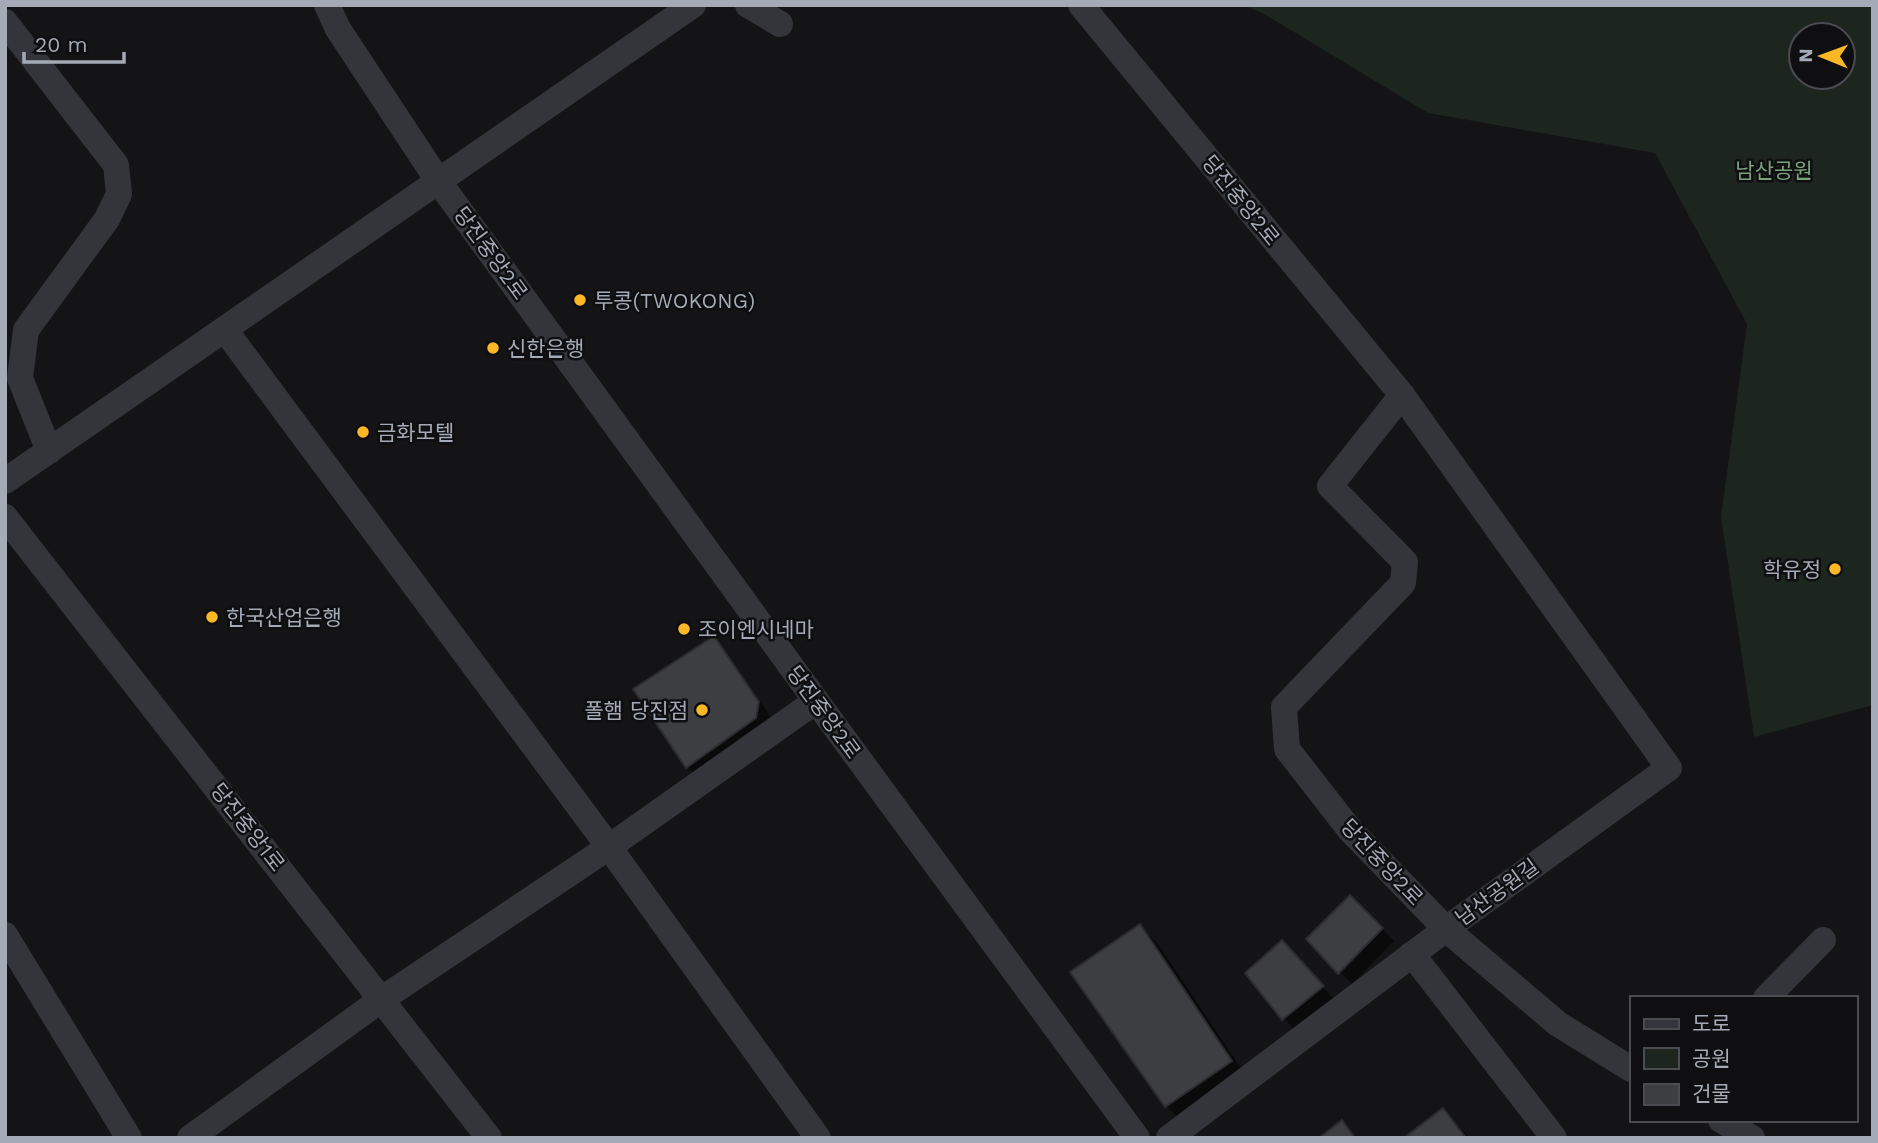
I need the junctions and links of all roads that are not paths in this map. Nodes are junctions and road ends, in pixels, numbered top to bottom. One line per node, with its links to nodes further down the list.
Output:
1 (327, 5): 7 (street, 당진중앙2로)
2 (692, 5): 7 (street)
3 (748, 5): 6 (street)
4 (1081, 5): 9 (street, 당진중앙2로)
5 (5, 22): 10 (street)
6 (780, 24)
7 (439, 182): 8 (street); 13 (street, 당진중앙2로)
8 (225, 330): 10 (street); 15 (street)
9 (1402, 396): 14 (street, 당진중앙2로); 16 (street, 당진중앙2로)
10 (48, 451): 11 (street)
11 (5, 481)
12 (5, 517): 21 (street, 당진중앙1로)
13 (816, 701): 15 (street); 28 (street, 당진중앙2로)
14 (1669, 768): 16 (street, 남산공원길)
15 (609, 847): 21 (street); 27 (street)
16 (1446, 929): 19 (street); 22 (street, 남산공원길)
17 (5, 935): 24 (street)
18 (1823, 940): 20 (street)
19 (1412, 954): 29 (street); 30 (street)
20 (1768, 996)
21 (382, 999): 25 (street); 26 (street, 당진중앙1로)
22 (1630, 1068)
23 (1724, 1122): 31 (street)
24 (129, 1138)
25 (190, 1138)
26 (489, 1138)
27 (818, 1138)
28 (1137, 1138)
29 (1169, 1138)
30 (1554, 1138)
31 (1752, 1138)

